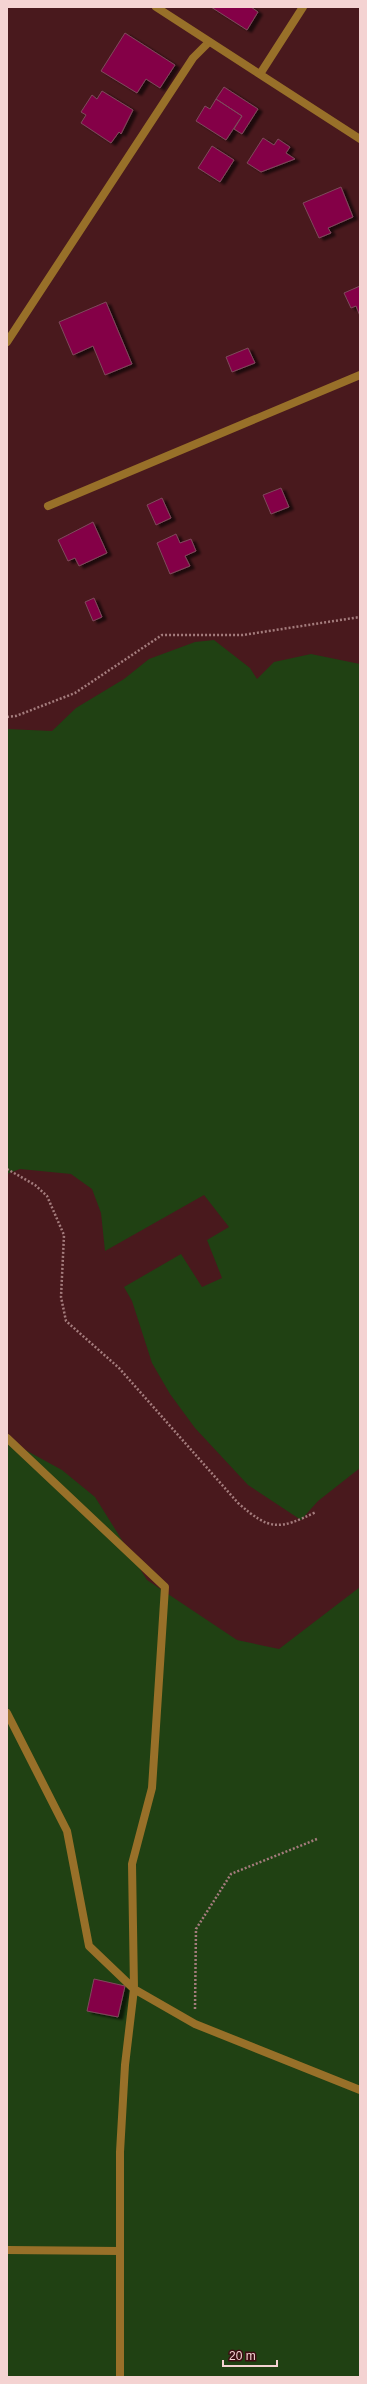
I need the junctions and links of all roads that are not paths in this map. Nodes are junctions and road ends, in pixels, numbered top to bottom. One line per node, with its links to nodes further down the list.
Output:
1 (156, 7): 3 (street)
2 (303, 7): 4 (street)
3 (209, 42): 4 (street); 6 (street)
4 (260, 74): 5 (street)
5 (360, 139)
6 (7, 342)
7 (360, 376): 8 (street)
8 (48, 506)
9 (7, 1438): 11 (street)
10 (7, 1714): 11 (street)
11 (134, 1990): 12 (street); 14 (street)
12 (360, 2090)
13 (7, 2250): 14 (street)
14 (120, 2251): 15 (street)
15 (120, 2377)

